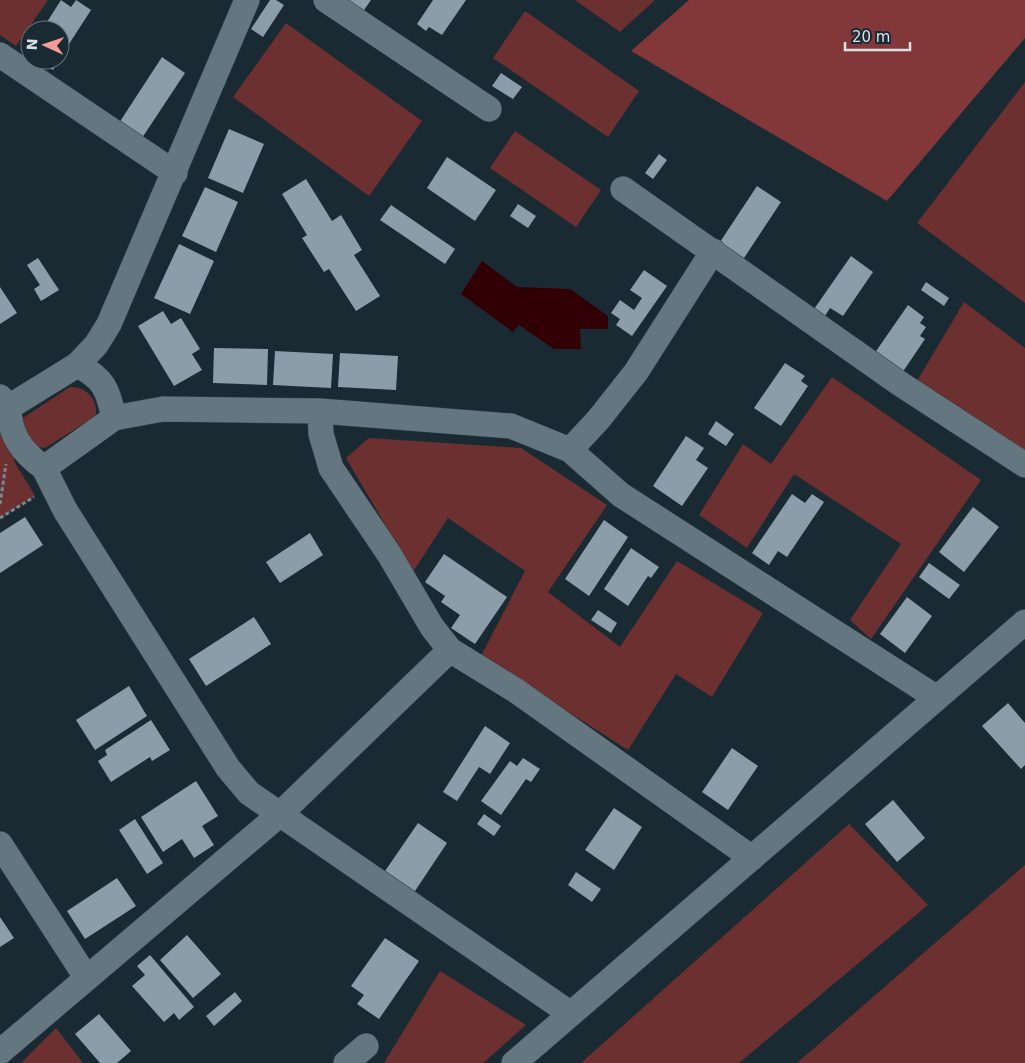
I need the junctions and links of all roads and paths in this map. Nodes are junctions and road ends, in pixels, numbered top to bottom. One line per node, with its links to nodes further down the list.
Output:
1 (247, 0): 5 (street)
2 (326, 0): 4 (street)
3 (0, 55): 5 (street)
4 (489, 109)
5 (175, 173): 8 (street)
6 (622, 189): 7 (street)
7 (713, 251): 12 (street); 14 (street)
8 (77, 365): 9 (street); 11 (street)
9 (4, 402): 15 (street)
10 (320, 411): 11 (street); 12 (street); 18 (street)
11 (114, 418): 15 (street)
12 (570, 450): 19 (street)
13 (14, 461): 16 (path)
14 (1025, 465)
15 (44, 468): 20 (street)
16 (0, 504)
17 (1025, 622): 19 (street)
18 (450, 650): 20 (street); 22 (street)
19 (937, 698): 22 (street)
20 (279, 815): 23 (street); 24 (street)
21 (0, 844): 23 (street)
22 (752, 858): 24 (street)
23 (86, 977): 26 (street)
24 (571, 1014): 28 (street)
25 (366, 1046): 27 (street)
26 (0, 1052)
27 (346, 1063)
28 (514, 1063)

